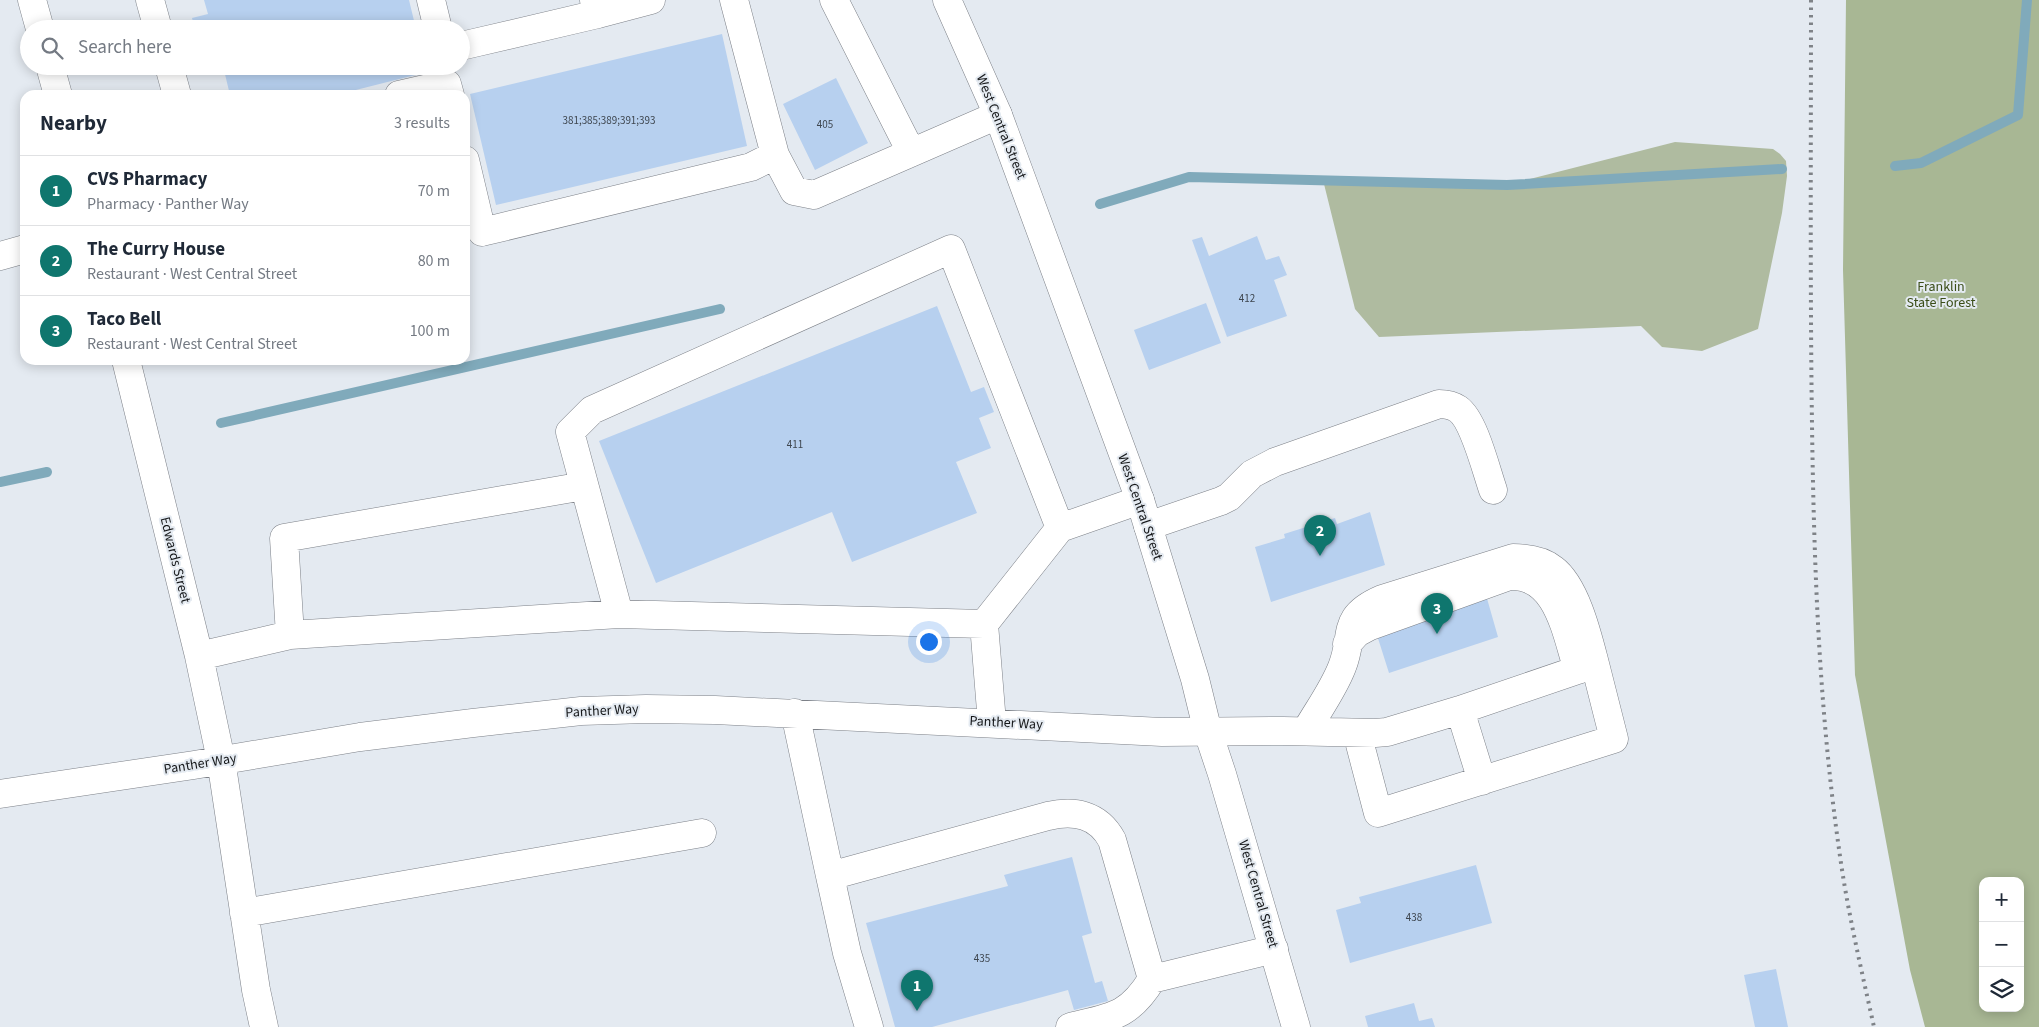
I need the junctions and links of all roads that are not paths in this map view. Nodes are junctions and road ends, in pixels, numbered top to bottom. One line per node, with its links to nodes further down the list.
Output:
1 (32, 0): 9 (street)
2 (150, 0): 10 (street)
3 (431, 0): 11 (street)
4 (651, 0): 8 (street)
5 (734, 0): 21 (street)
6 (834, 0): 20 (street)
7 (946, 0): 19 (street, West Central Street)
8 (596, 7): 12 (street)
9 (38, 20)
10 (156, 20)
11 (436, 20)
12 (470, 43)
13 (52, 75): 16 (street)
14 (171, 75): 17 (street)
15 (448, 82): 18 (street)
16 (57, 90)
17 (176, 90)
18 (418, 90)
19 (998, 115): 20 (street); 28 (street, West Central Street)
20 (911, 152): 21 (street)
21 (775, 155): 22 (street)
22 (470, 181)
23 (20, 250): 24 (street)
24 (0, 256)
25 (127, 365): 34 (street, Edwards Street)
26 (584, 486): 30 (street); 31 (street); 33 (street)
27 (1493, 490): 29 (street)
28 (1140, 500): 29 (street, West Central Street); 30 (street)
29 (1148, 526): 40 (street, West Central Street)
30 (1060, 528): 32 (street)
31 (619, 614): 32 (street); 33 (street)
32 (984, 624): 38 (street)
33 (290, 635): 34 (street)
34 (199, 656): 42 (street, Edwards Street)
35 (1586, 667): 36 (street, Panther Way); 39 (street); 43 (street)
36 (1460, 710): 41 (street, Panther Way); 43 (street)
37 (795, 713): 38 (street, Panther Way); 42 (street, Panther Way); 46 (street)
38 (992, 722): 40 (street, Panther Way)
39 (1306, 731): 40 (street, Panther Way); 41 (street, Panther Way)
40 (1208, 732): 48 (street, West Central Street)
41 (1357, 733): 43 (street)
42 (221, 760): 44 (street, Panther Way); 47 (street, Edwards Street)
43 (1482, 781)
44 (0, 794)
45 (702, 833): 47 (street)
46 (830, 876): 49 (street); 51 (street)
47 (244, 913): 50 (street, Edwards Street)
48 (1274, 949): 49 (street); 53 (street, West Central Street)
49 (1152, 979): 52 (street)
50 (264, 1027)
51 (869, 1027)
52 (1070, 1027)
53 (1296, 1027)

